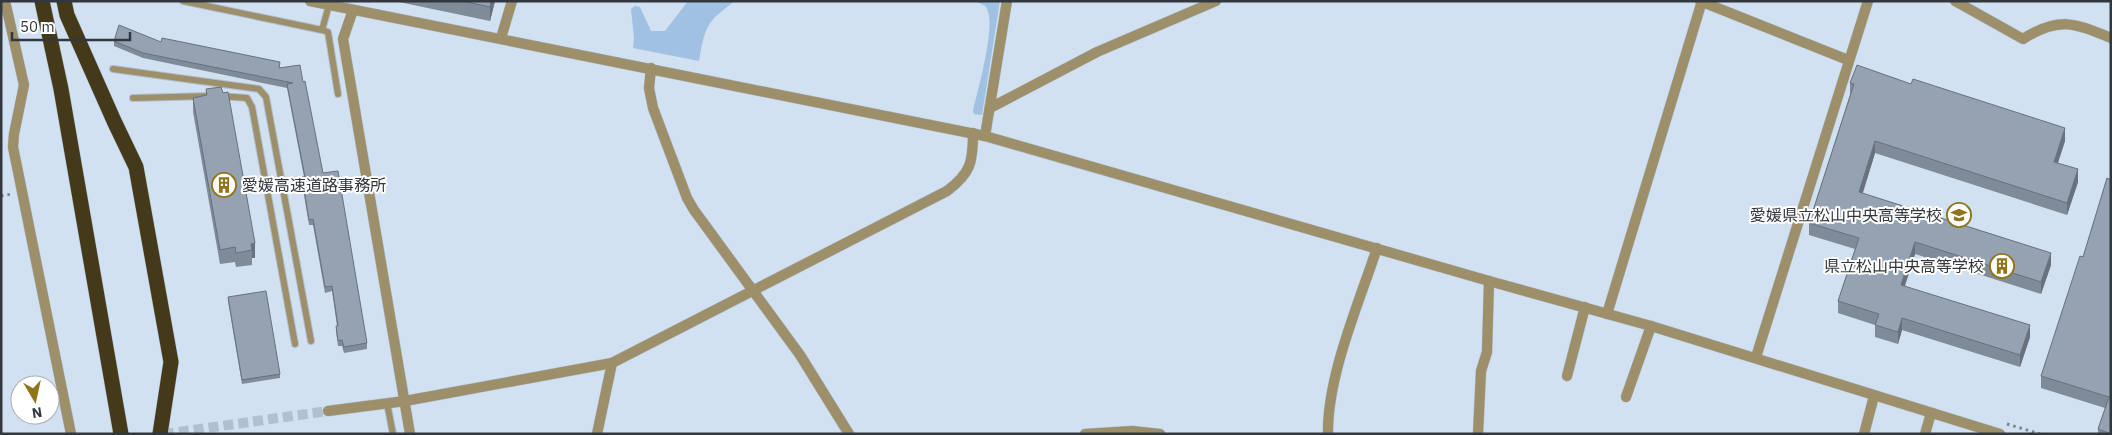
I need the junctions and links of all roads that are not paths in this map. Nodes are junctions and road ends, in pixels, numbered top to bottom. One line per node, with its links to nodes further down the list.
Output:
1 (5, 1): 43 (street)
2 (42, 1): 44 (highway)
3 (183, 1): 14 (lane)
4 (310, 1): 11 (street)
5 (512, 1): 15 (street)
6 (1007, 1): 22 (street)
7 (1216, 1): 22 (street)
8 (1701, 1): 17 (street); 29 (street)
9 (1868, 1): 17 (street)
10 (1955, 1): 16 (street)
11 (329, 5): 13 (street); 14 (lane)
12 (66, 8): 45 (highway)
13 (353, 10): 15 (street); 38 (street)
14 (322, 30): 20 (lane)
15 (501, 38): 18 (street)
16 (2111, 38)
17 (1848, 60): 33 (street)
18 (651, 68): 23 (street); 27 (street)
19 (113, 69): 31 (lane)
20 (338, 94)
21 (133, 98): 32 (lane)
22 (990, 108): 24 (street)
23 (973, 134): 24 (street); 27 (street)
24 (985, 136): 25 (street)
25 (1377, 248): 26 (street); 52 (street)
26 (1489, 282): 28 (street); 53 (street)
27 (754, 290): 34 (street); 49 (street)
28 (1585, 307): 29 (street); 35 (street)
29 (1607, 314): 30 (street)
30 (1651, 326): 33 (street); 36 (street)
31 (311, 341)
32 (295, 344)
33 (1756, 357): 37 (street)
34 (612, 363): 38 (street); 48 (street)
35 (1567, 376)
36 (1626, 396)
37 (1874, 396): 41 (street); 54 (street)
38 (405, 401): 39 (street); 47 (street)
39 (387, 403): 40 (street); 46 (lane)
40 (328, 411)
41 (1931, 413): 42 (street); 55 (street)
42 (1995, 433)
43 (71, 434)
44 (121, 434)
45 (160, 434)
46 (393, 434)
47 (410, 434)
48 (597, 434)
49 (849, 434)
50 (1085, 434): 51 (street)
51 (1160, 434)
52 (1328, 434)
53 (1478, 434)
54 (1864, 434)
55 (1925, 434)

